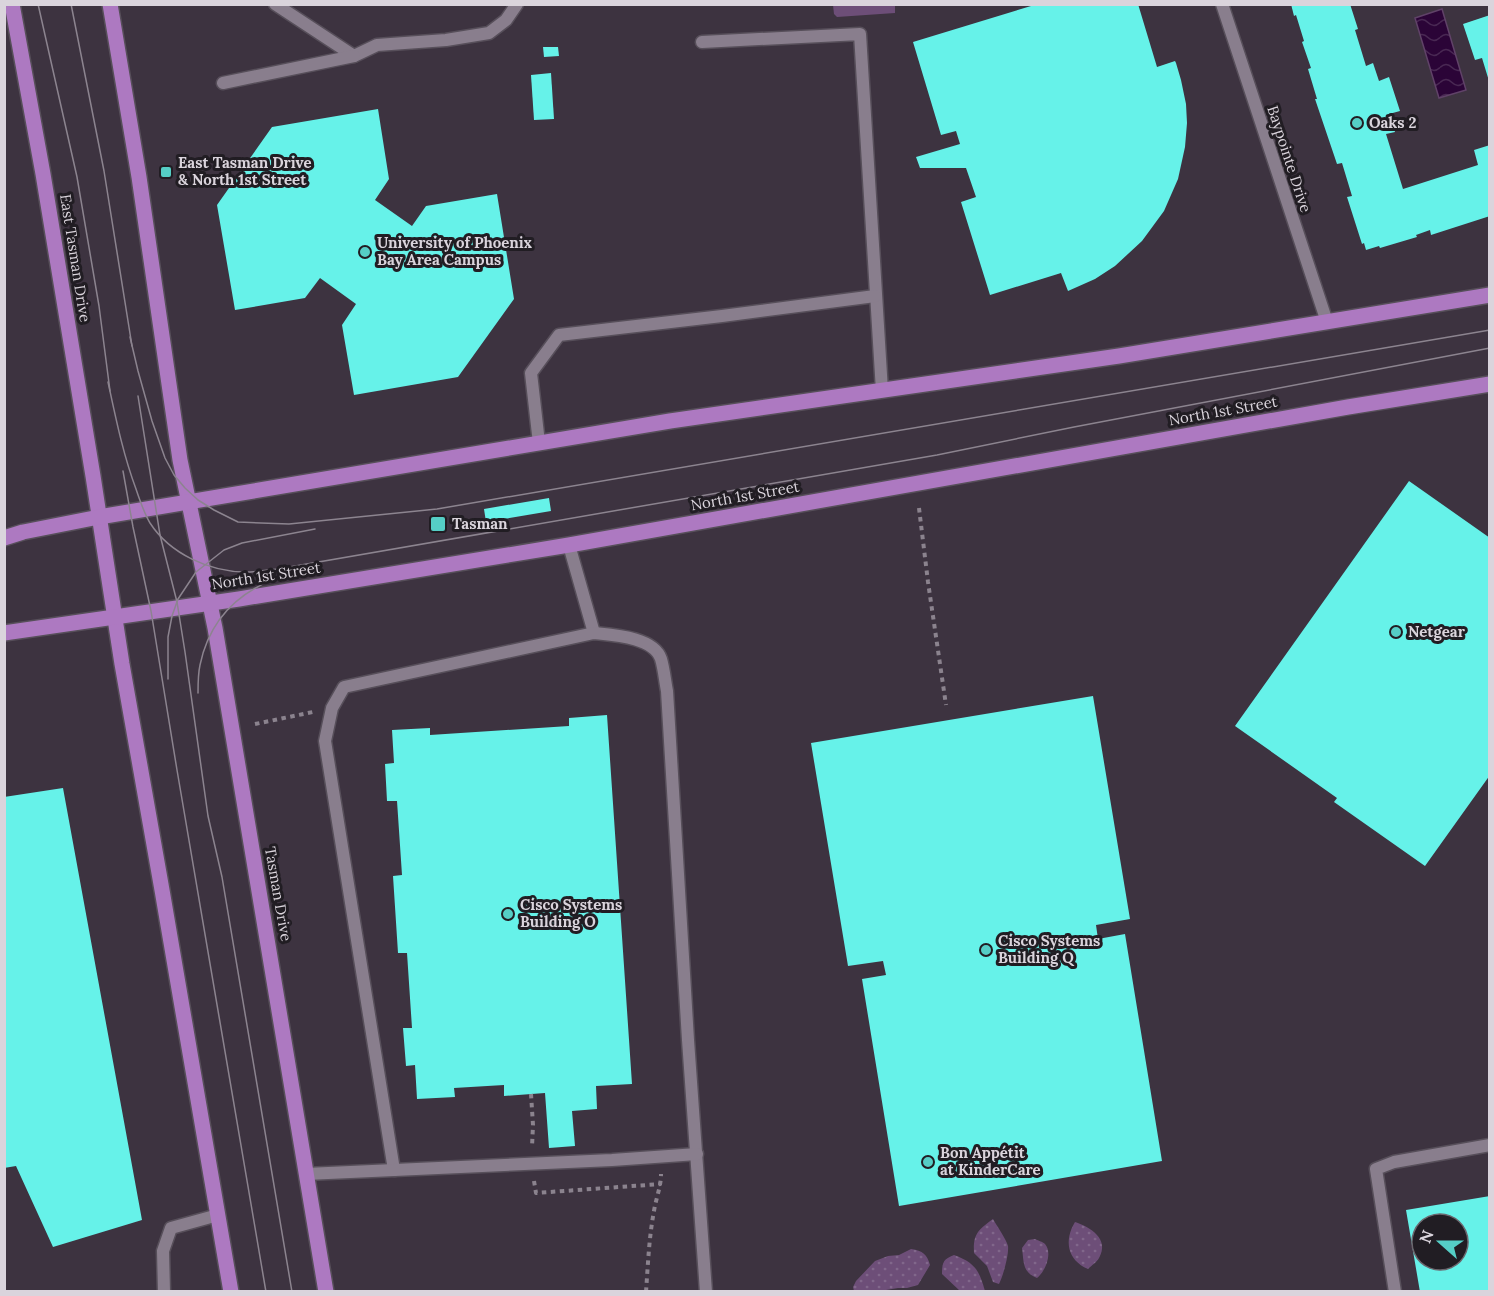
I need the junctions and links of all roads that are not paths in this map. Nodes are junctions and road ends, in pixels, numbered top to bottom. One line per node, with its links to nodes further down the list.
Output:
1 (12, 4): 16 (main road, East Tasman Drive)
2 (110, 4): 15 (main road)
3 (275, 4): 7 (street)
4 (517, 4): 7 (street)
5 (1222, 4): 11 (street, Baypointe Drive)
6 (702, 42): 10 (street)
7 (354, 57): 8 (street)
8 (223, 83)
9 (1490, 295): 11 (main road)
10 (875, 296): 13 (street); 14 (street)
11 (1327, 322): 13 (main road)
12 (1490, 384): 18 (main road, North 1st Street)
13 (882, 391): 14 (main road)
14 (539, 443): 15 (main road)
15 (189, 503): 16 (main road); 19 (main road, Tasman Drive)
16 (99, 517): 17 (main road); 20 (main road)
17 (4, 538)
18 (569, 545): 19 (main road, North 1st Street); 22 (street)
19 (208, 603): 20 (main road, North 1st Street); 26 (main road, Tasman Drive)
20 (115, 617): 21 (main road, North 1st Street); 27 (main road)
21 (4, 633)
22 (594, 633): 24 (street); 25 (street)
23 (1490, 1145): 32 (street)
24 (697, 1154): 25 (street); 31 (street)
25 (394, 1170): 26 (street)
26 (306, 1174): 30 (main road, Tasman Drive)
27 (219, 1215): 28 (street); 29 (main road)
28 (164, 1292)
29 (231, 1292)
30 (326, 1292)
31 (706, 1292)
32 (1395, 1292)

